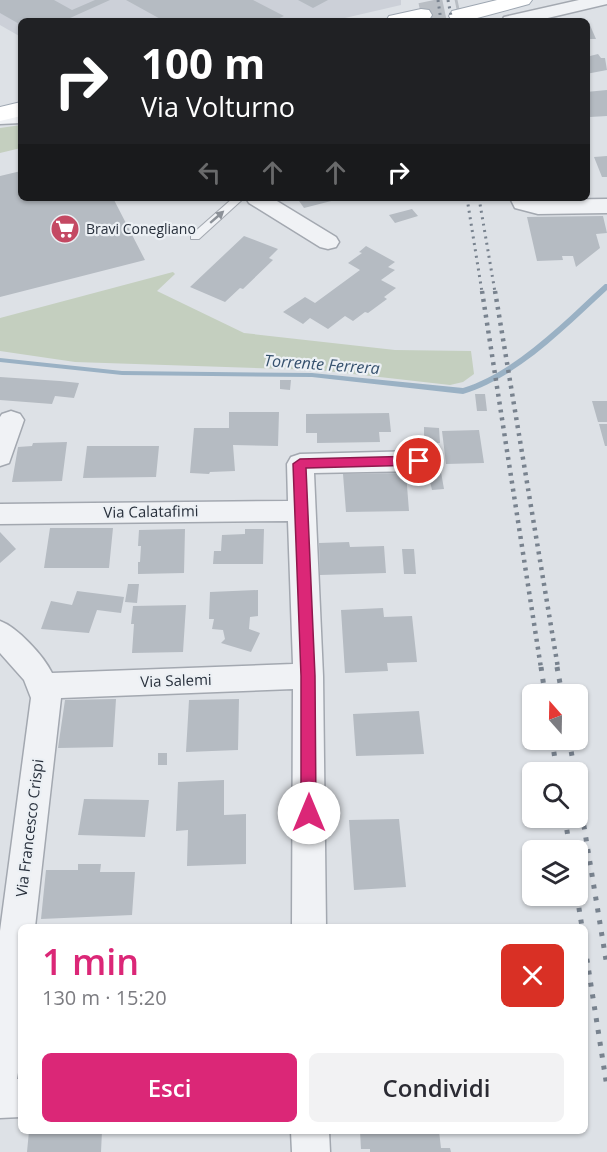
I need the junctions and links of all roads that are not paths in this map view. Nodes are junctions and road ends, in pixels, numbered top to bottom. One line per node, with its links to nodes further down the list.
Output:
1 (490, 0): 2 (main road)
2 (522, 0)
3 (601, 0): 6 (street); 7 (street)
4 (421, 15): 5 (main road)
5 (409, 18)
6 (524, 18)
7 (607, 18)
8 (18, 110): 9 (main road)
9 (0, 116): 10 (street)
10 (18, 117)
11 (236, 201): 15 (lane, one-way to 11)
12 (262, 201): 16 (street)
13 (523, 201): 14 (street)
14 (607, 206)
15 (195, 237)
16 (328, 242)
17 (11, 420): 18 (street)
18 (0, 456)
19 (419, 461): 20 (street)
20 (302, 511): 21 (street, Via Calatafimi); 23 (street)
21 (0, 514)
22 (0, 633): 24 (street)
23 (308, 676): 24 (street, Via Salemi); 26 (street)
24 (43, 686): 25 (street, Via Francesco Crispi)
25 (18, 924)
26 (309, 924)
27 (18, 927): 28 (street, Via Francesco Crispi)
28 (0, 1074)
29 (18, 1098): 30 (street)
30 (0, 1099)
31 (310, 1134): 32 (street)
32 (311, 1152)

